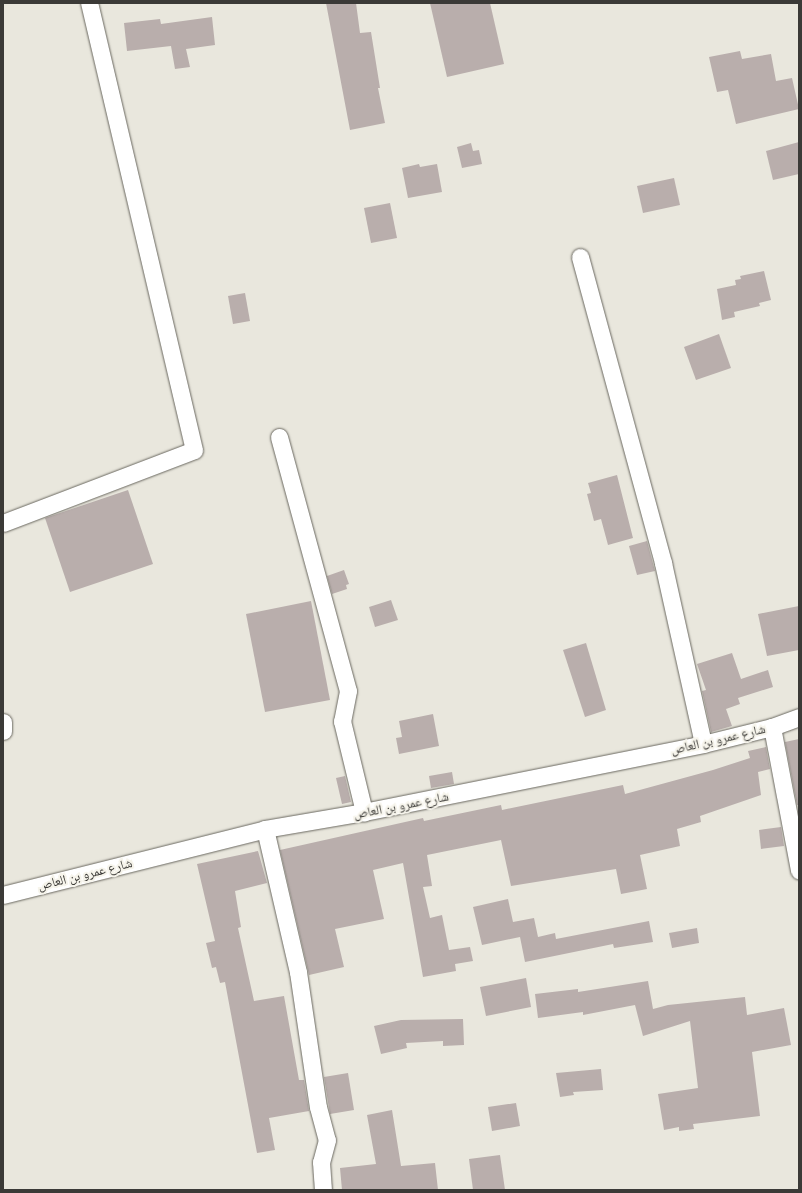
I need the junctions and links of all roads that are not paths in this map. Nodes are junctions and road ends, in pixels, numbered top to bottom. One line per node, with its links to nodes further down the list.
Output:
1 (89, 3): 4 (street)
2 (580, 257): 9 (street)
3 (279, 437): 10 (street)
4 (3, 524)
5 (799, 716): 7 (street, شارع عمرو بن العاص)
6 (3, 722): 8 (street)
7 (772, 726): 9 (street, شارع عمرو بن العاص); 12 (street)
8 (3, 731)
9 (703, 744): 10 (street, شارع عمرو بن العاص)
10 (364, 812): 11 (street, شارع عمرو بن العاص)
11 (265, 829): 13 (street, شارع عمرو بن العاص); 14 (street)
12 (799, 870)
13 (3, 895)
14 (323, 1190)

